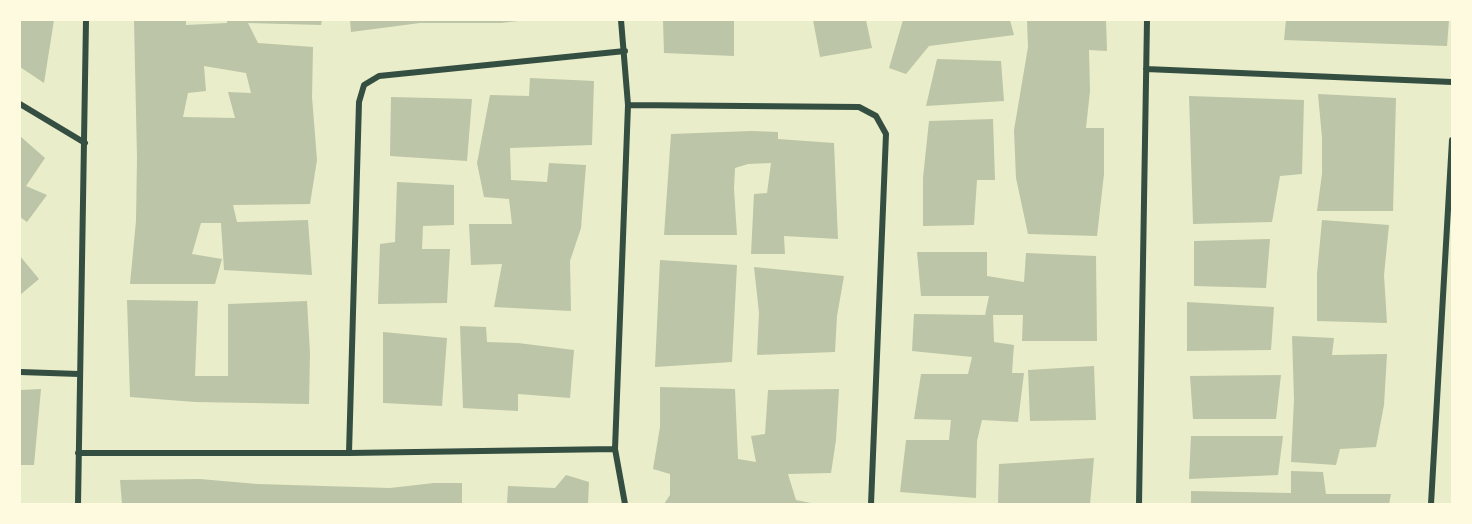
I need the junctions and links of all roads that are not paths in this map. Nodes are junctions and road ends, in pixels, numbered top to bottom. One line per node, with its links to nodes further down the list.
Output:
1 (86, 20): 10 (street)
2 (621, 20): 4 (street)
3 (1147, 20): 5 (street)
4 (625, 51): 8 (street); 15 (street)
5 (1146, 69): 6 (street); 19 (street)
6 (1452, 82)
7 (20, 104): 10 (street)
8 (628, 105): 13 (street); 18 (street)
9 (1452, 140): 20 (street)
10 (84, 143): 12 (street)
11 (20, 372): 12 (street)
12 (79, 374): 14 (street)
13 (615, 449): 15 (street); 17 (street)
14 (78, 453): 15 (street); 16 (street)
15 (349, 453)
16 (78, 504)
17 (625, 504)
18 (871, 504)
19 (1139, 504)
20 (1431, 504)

